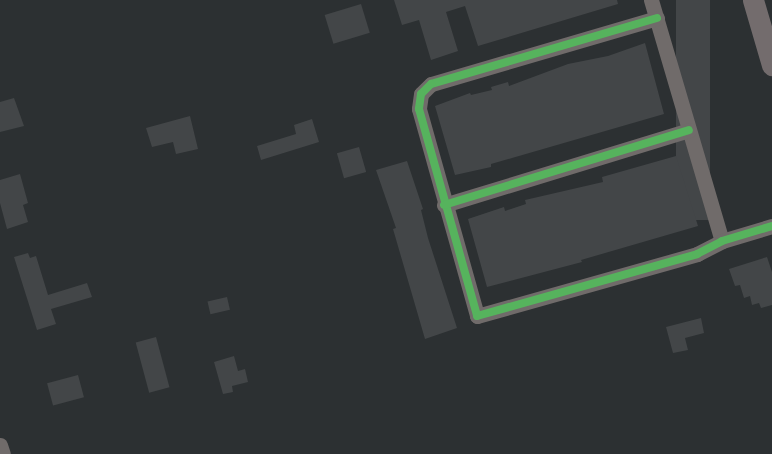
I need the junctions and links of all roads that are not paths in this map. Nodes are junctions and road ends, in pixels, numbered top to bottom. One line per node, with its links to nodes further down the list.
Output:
1 (651, 0): 3 (street)
2 (753, 0): 4 (main road)
3 (657, 18): 5 (street); 6 (street)
4 (770, 55)
5 (689, 130): 6 (street); 8 (street)
6 (444, 205): 8 (street)
7 (772, 226): 8 (street)
8 (722, 241)
9 (0, 445): 10 (street)
10 (3, 454)

